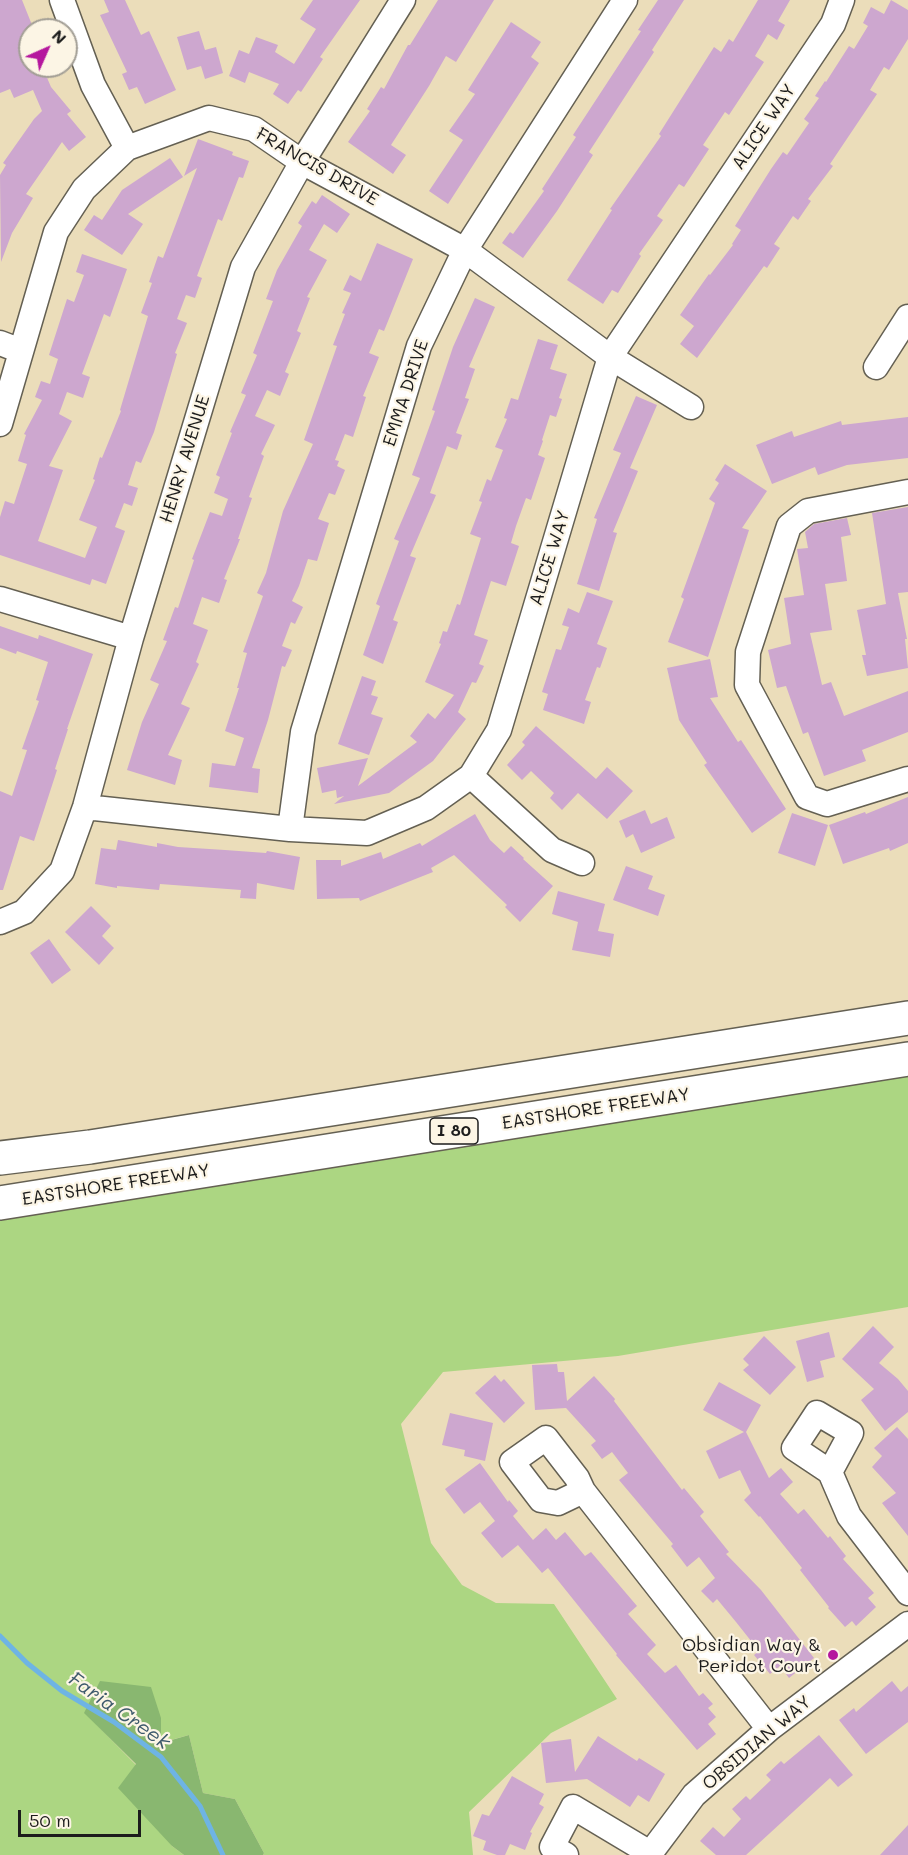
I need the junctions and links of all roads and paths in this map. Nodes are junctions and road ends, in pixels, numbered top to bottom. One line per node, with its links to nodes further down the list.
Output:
1 (62, 0): 5 (street)
2 (403, 0): 6 (street, HENRY AVENUE)
3 (626, 0): 7 (street, EMMA DRIVE)
4 (842, 0): 10 (street, ALICE WAY)
5 (127, 148): 6 (street, FRANCIS DRIVE); 9 (street, FRANCIS DRIVE)
6 (302, 162): 7 (street, FRANCIS DRIVE); 16 (street, HENRY AVENUE)
7 (465, 250): 10 (street, FRANCIS DRIVE); 20 (street, EMMA DRIVE)
8 (908, 317): 11 (street)
9 (11, 347): 13 (street, FRANCIS DRIVE)
10 (610, 357): 12 (street, FRANCIS DRIVE); 17 (street, ALICE WAY)
11 (876, 367)
12 (691, 407)
13 (0, 424)
14 (908, 492): 18 (street)
15 (0, 599): 16 (street)
16 (131, 638): 19 (street, HENRY AVENUE)
17 (471, 777): 20 (street, ALICE WAY); 21 (street)
18 (908, 779)
19 (85, 807): 20 (street, ALICE WAY); 22 (street, HENRY AVENUE)
20 (290, 828)
21 (582, 863)
22 (0, 922)
23 (908, 1018): 25 (highway, I 80)
24 (908, 1059): 26 (highway, EASTSHORE FREEWAY / I 80)
25 (0, 1158)
26 (0, 1203)
27 (830, 1472): 29 (street)
28 (583, 1491): 31 (street)
29 (908, 1593)
30 (908, 1624): 31 (street, OBSIDIAN WAY)
31 (769, 1729): 32 (street, OBSIDIAN WAY)
32 (650, 1854): 33 (street)
33 (566, 1855)

